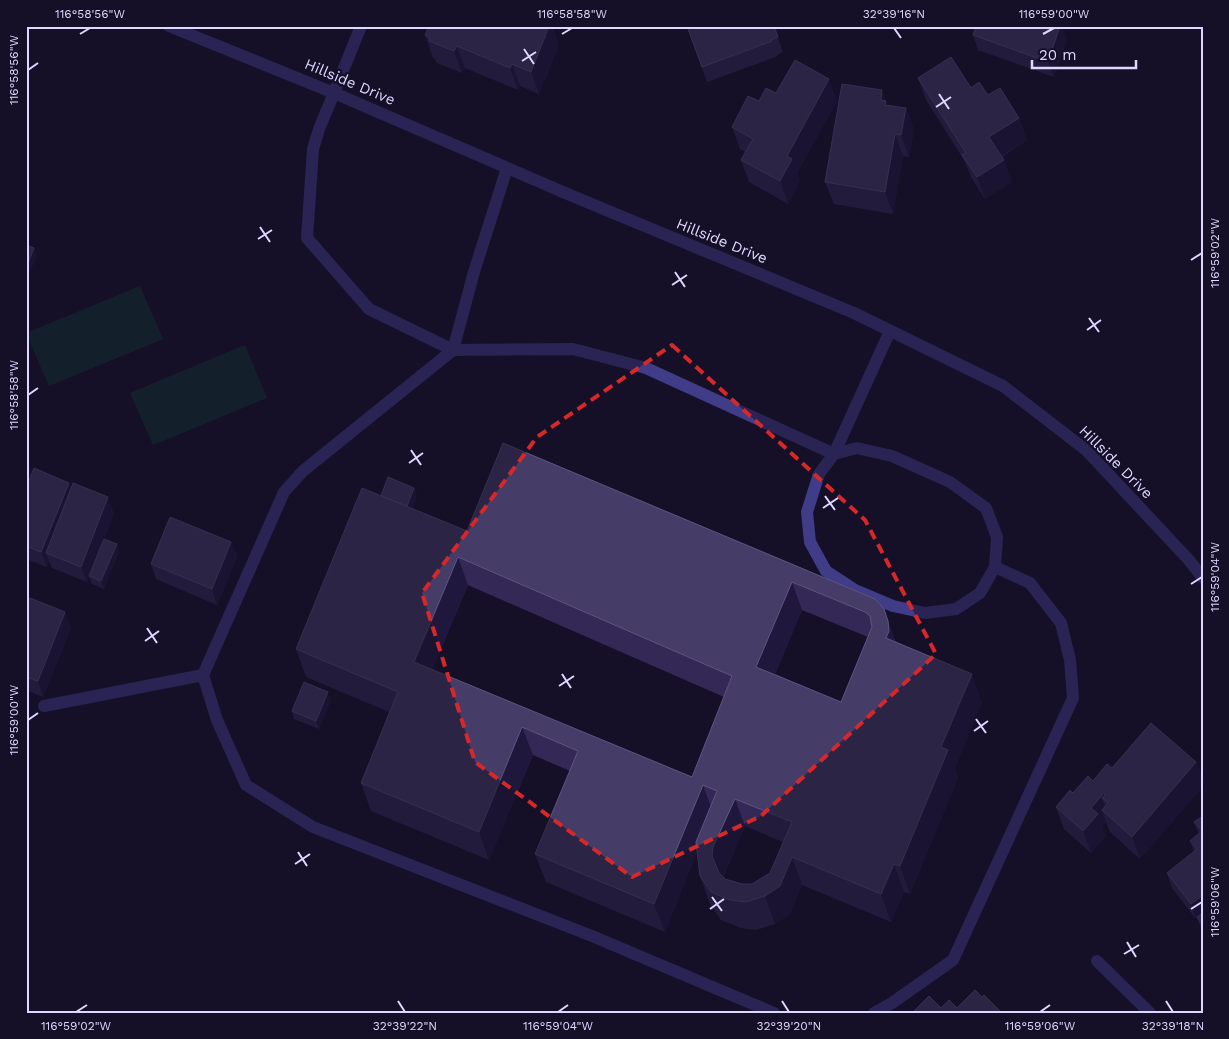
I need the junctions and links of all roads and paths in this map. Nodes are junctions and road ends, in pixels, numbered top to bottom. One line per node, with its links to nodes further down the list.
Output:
1 (169, 26): 3 (street, Hillside Drive)
2 (361, 26): 3 (street)
3 (334, 93): 4 (street, Hillside Drive); 6 (street)
4 (507, 168): 5 (street, Hillside Drive); 6 (street)
5 (890, 331): 7 (street); 9 (street, Hillside Drive)
6 (453, 350): 7 (street); 10 (street)
7 (834, 454): 8 (street); 8 (street)
8 (995, 568): 14 (street)
9 (1203, 578)
10 (203, 675): 11 (street); 13 (street)
11 (44, 706)
12 (1097, 960): 15 (street)
13 (774, 1013)
14 (874, 1013)
15 (1150, 1013)

